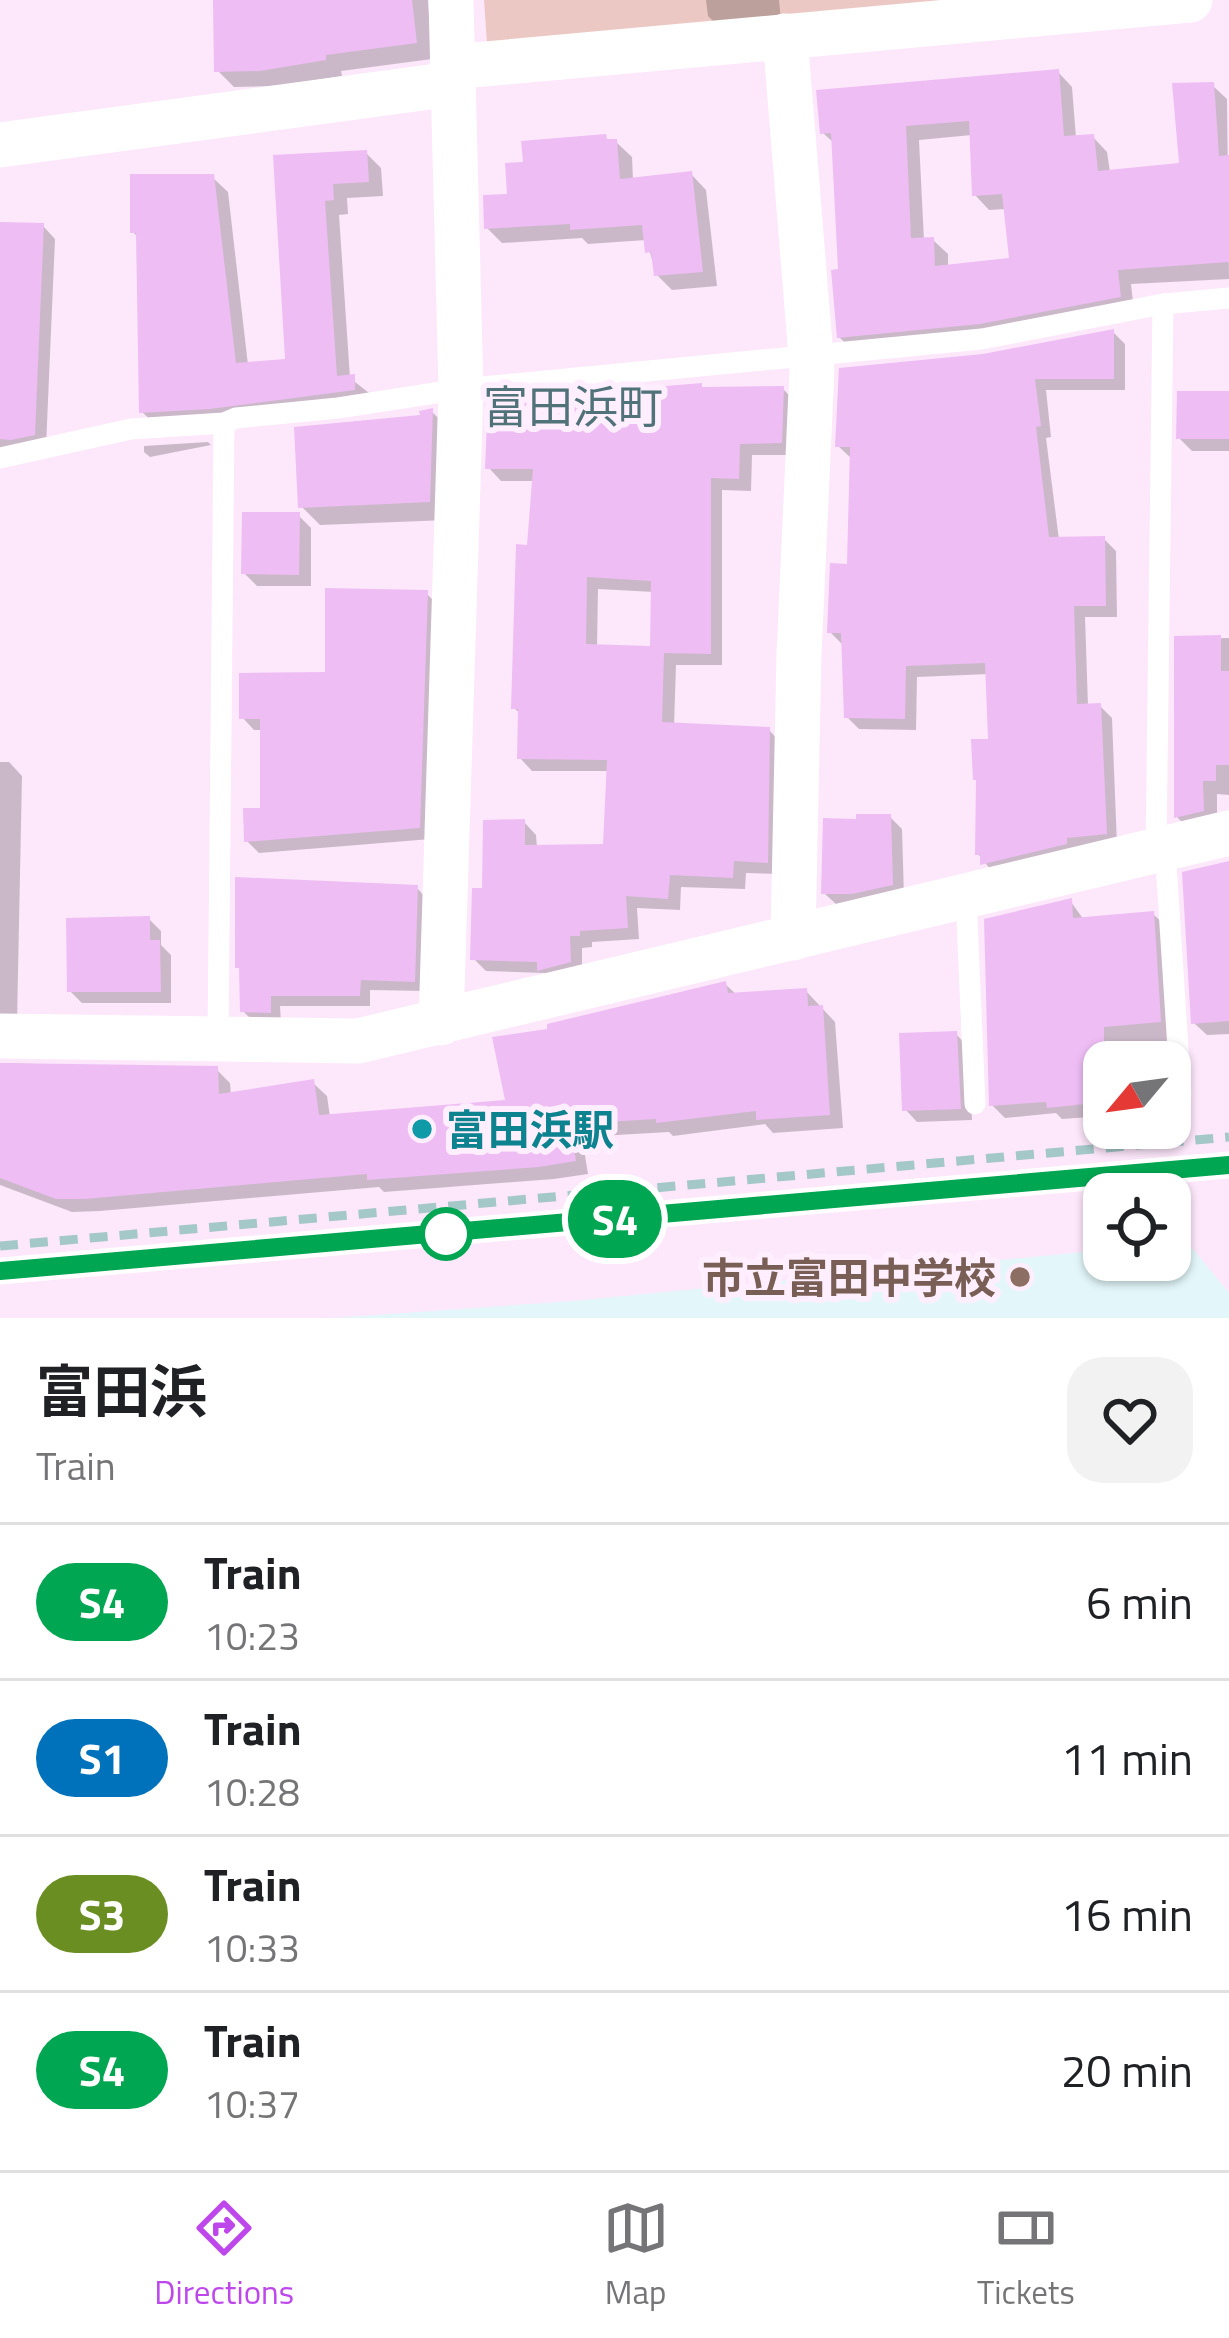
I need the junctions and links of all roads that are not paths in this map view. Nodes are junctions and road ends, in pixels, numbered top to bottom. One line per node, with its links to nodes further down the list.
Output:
1 (451, 0): 4 (street)
2 (1190, 0): 3 (street)
3 (785, 35): 4 (street); 8 (street)
4 (452, 76): 5 (street); 9 (street)
5 (0, 146)
6 (1229, 298): 7 (lane)
7 (1163, 304): 8 (lane); 13 (lane)
8 (811, 357): 9 (lane); 15 (street)
9 (461, 389): 10 (lane); 16 (street)
10 (224, 423): 11 (lane); 18 (lane)
11 (0, 458)
12 (1229, 832): 13 (street)
13 (1160, 849): 14 (street); 19 (lane)
14 (966, 896): 15 (street); 20 (lane)
15 (793, 938): 16 (street)
16 (441, 1023): 18 (street)
17 (0, 1036): 18 (street)
18 (218, 1039)
19 (1176, 1041)
20 (975, 1104)

